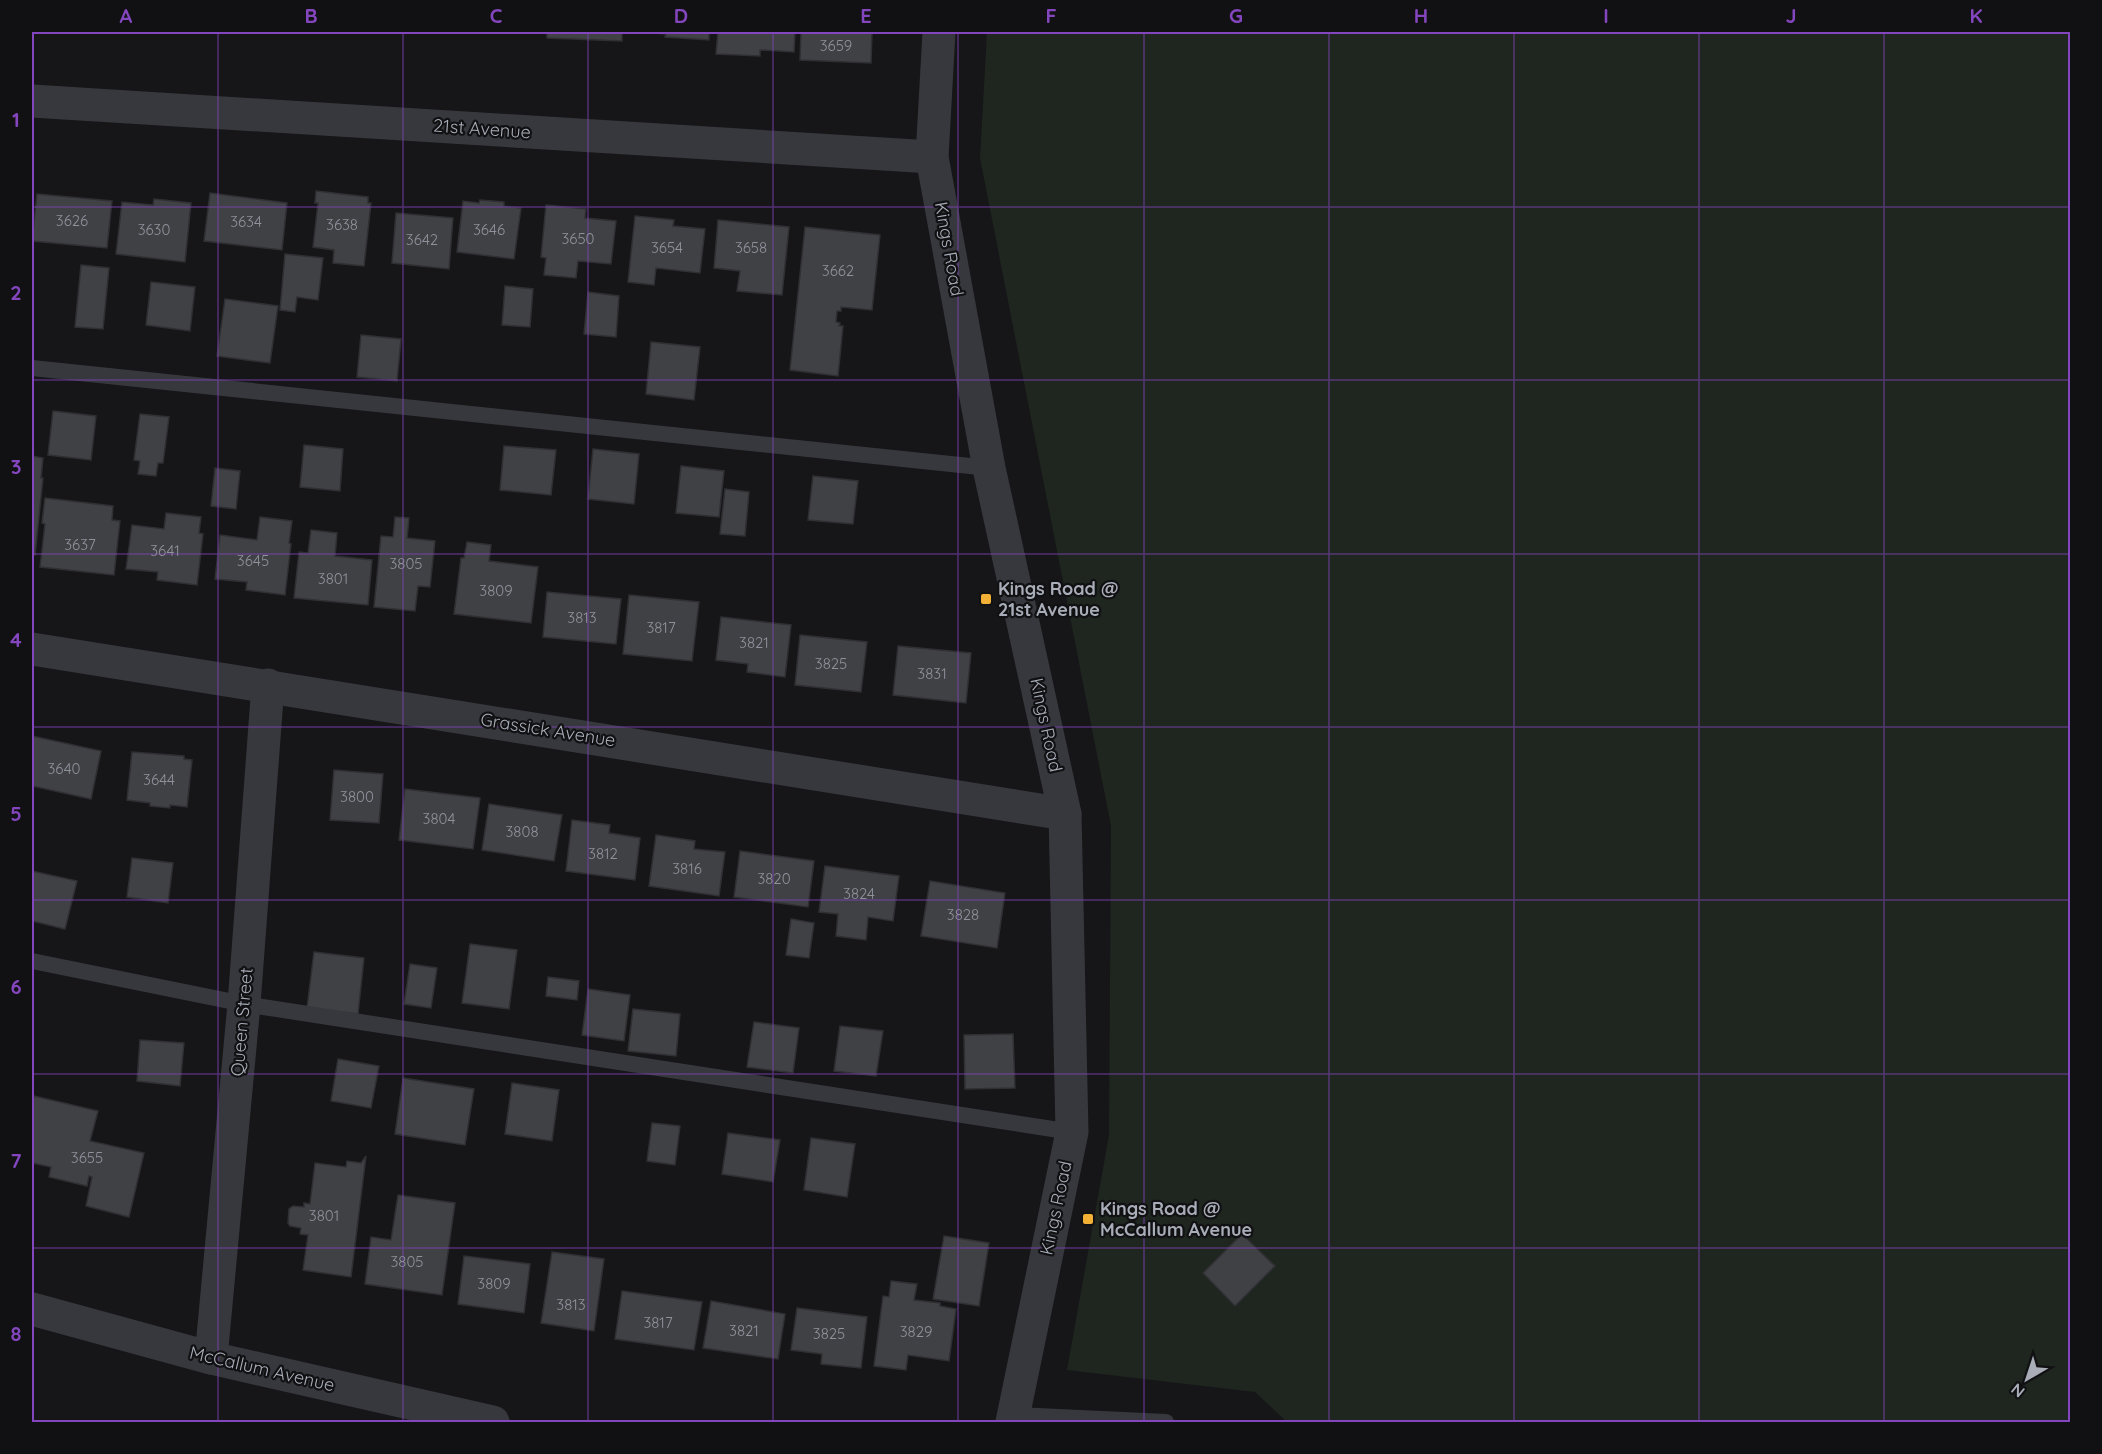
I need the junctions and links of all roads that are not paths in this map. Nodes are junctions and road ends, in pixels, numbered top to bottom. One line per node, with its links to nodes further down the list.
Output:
1 (939, 32): 3 (street, Kings Road)
2 (32, 101): 3 (street, 21st Avenue)
3 (932, 157): 5 (street, Kings Road)
4 (32, 368): 5 (lane)
5 (989, 468): 8 (street, Kings Road)
6 (32, 649): 7 (street, Grassick Avenue)
7 (268, 685): 8 (street, Grassick Avenue); 10 (street, Queen Street)
8 (1065, 814): 11 (street, Kings Road)
9 (32, 961): 10 (lane)
10 (244, 1004): 11 (lane); 13 (street, Queen Street)
11 (1072, 1132): 14 (street, Kings Road)
12 (32, 1309): 13 (street, McCallum Avenue)
13 (211, 1358): 15 (street, McCallum Avenue)
14 (1013, 1419): 16 (lane)
15 (493, 1422)
16 (1166, 1422)

